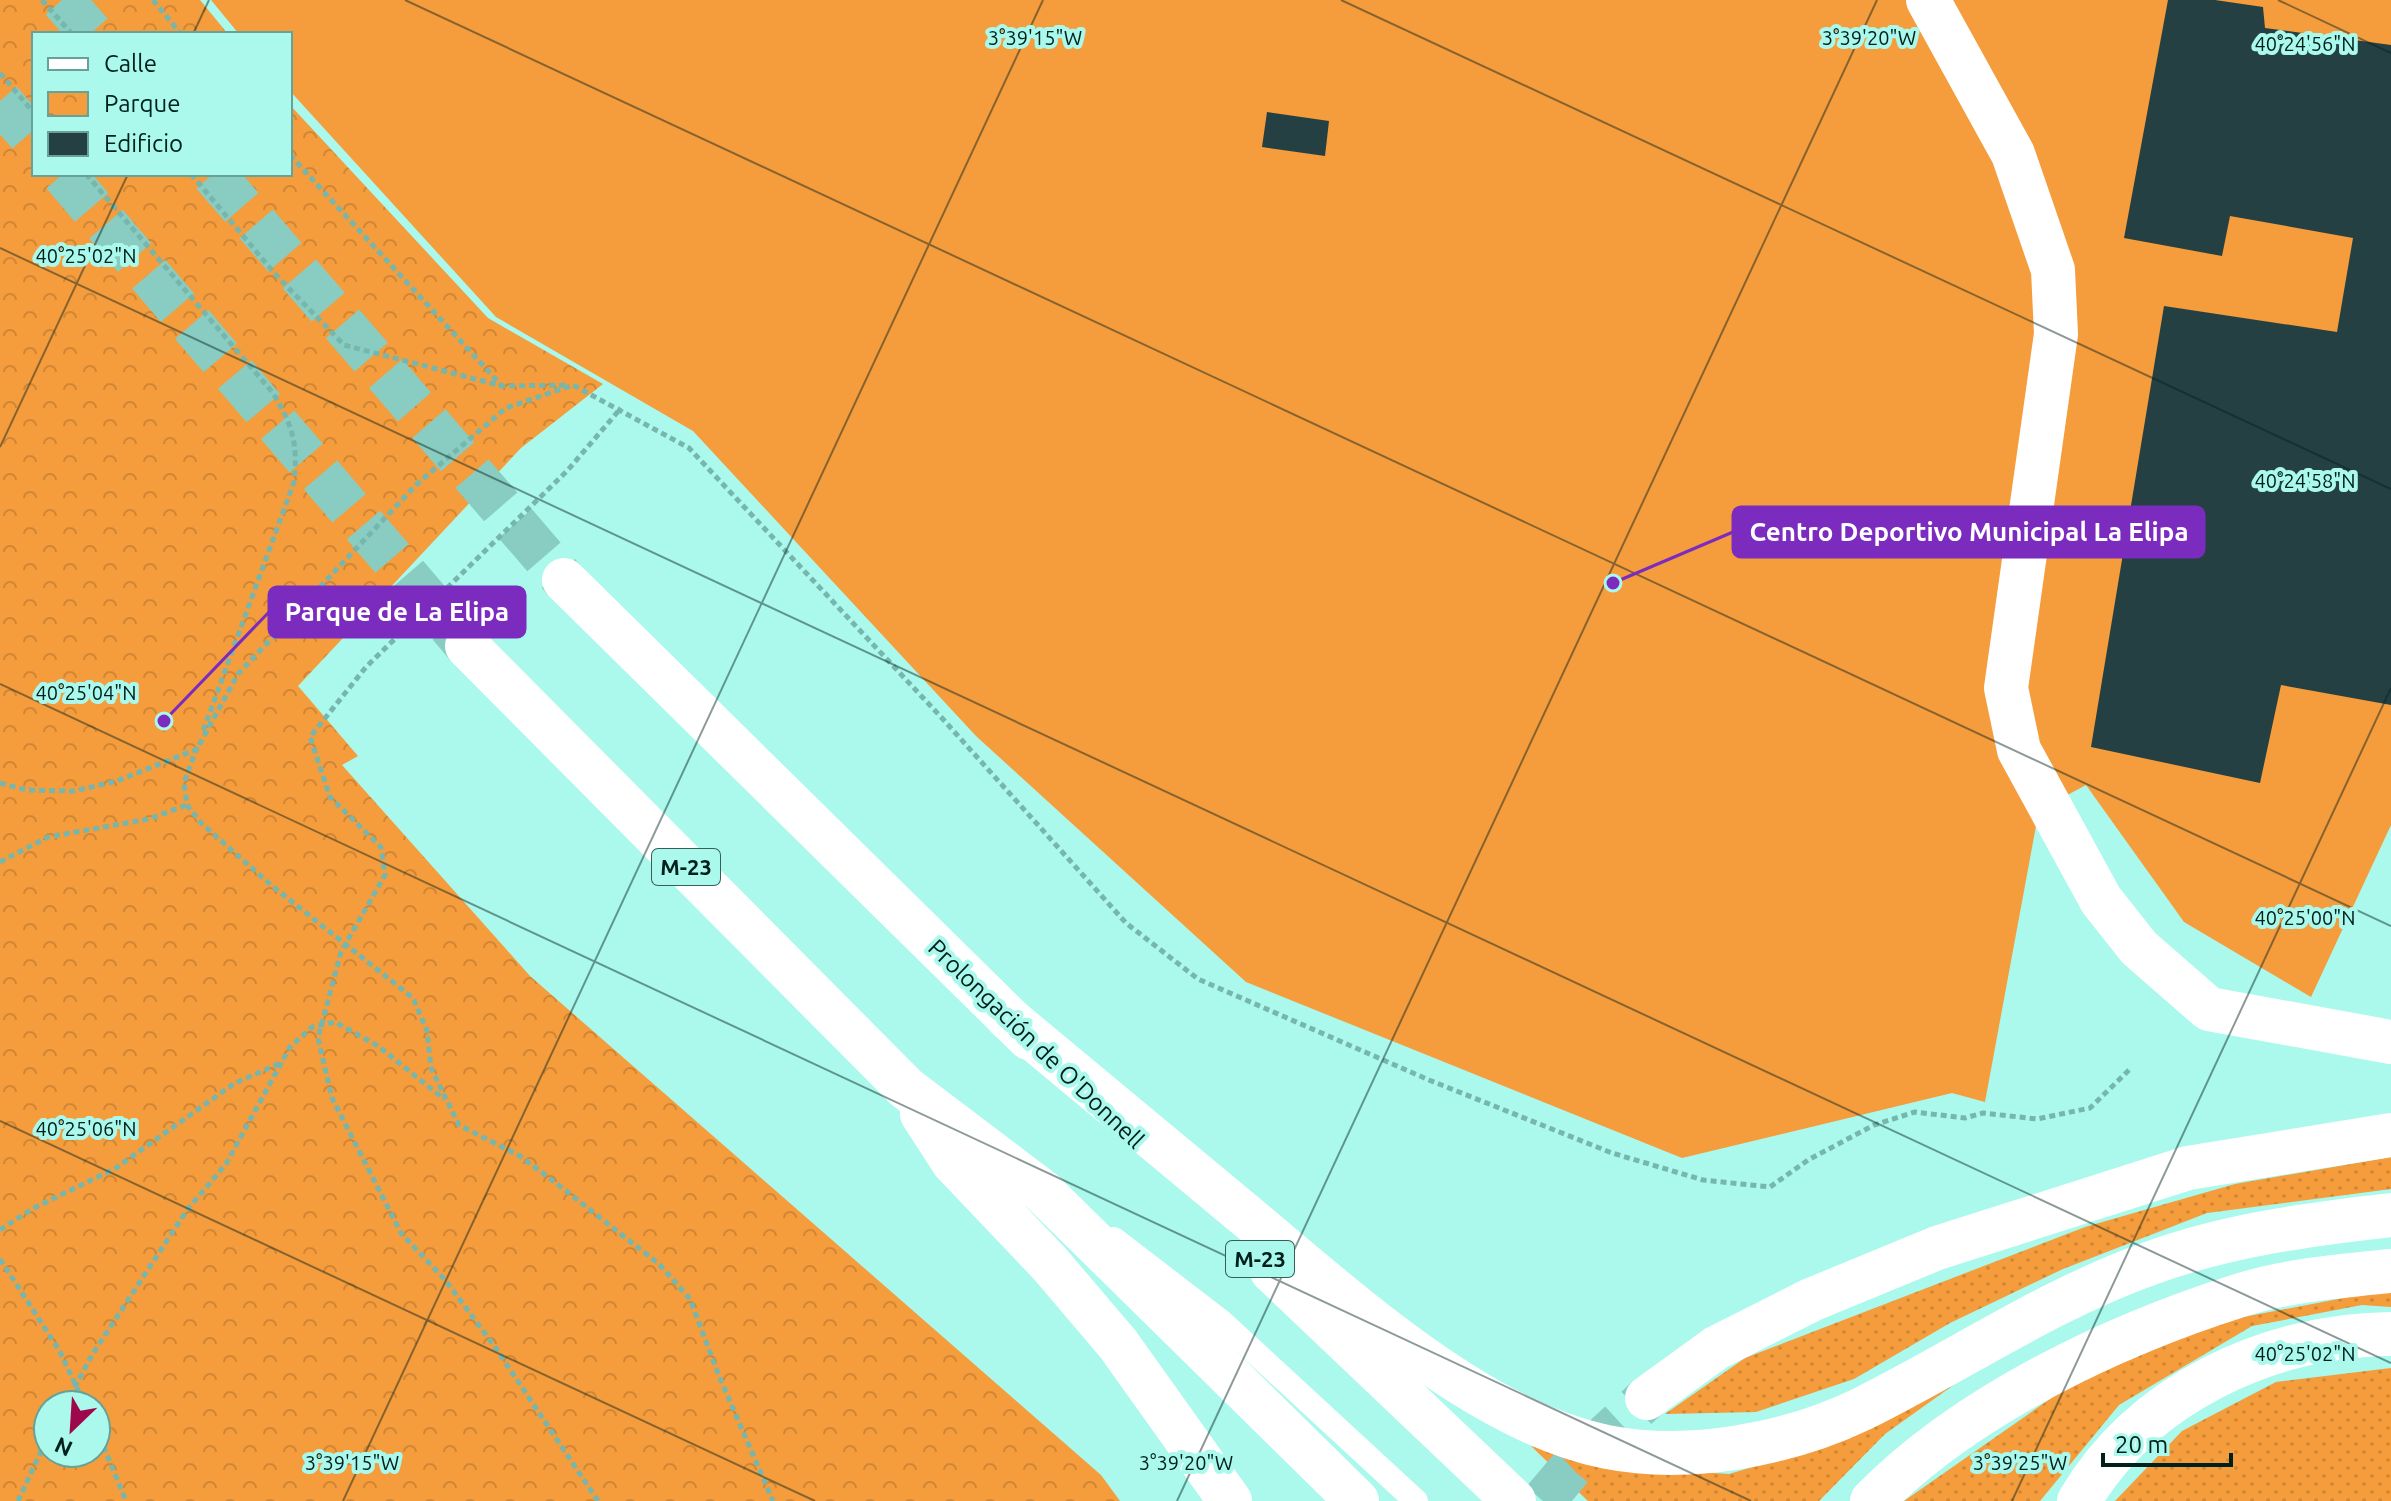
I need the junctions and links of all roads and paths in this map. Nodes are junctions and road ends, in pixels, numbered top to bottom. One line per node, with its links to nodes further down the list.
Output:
1 (42, 0): 4 (path)
2 (153, 0): 5 (path)
3 (1928, 0): 23 (main road)
4 (70, 32)
5 (179, 32)
6 (0, 73): 7 (path)
7 (32, 111)
8 (292, 157): 12 (path)
9 (88, 176): 16 (path)
10 (193, 176): 12 (path)
11 (573, 385): 12 (path); 13 (path); 16 (path)
12 (502, 386)
13 (621, 408): 20 (path); 25 (path)
14 (564, 580): 21 (main road, Prolongación de O'Donnell / M-23)
15 (467, 646): 26 (main road, M-23)
16 (197, 749): 17 (path); 18 (path)
17 (0, 783)
18 (187, 805): 19 (path); 20 (path)
19 (0, 862)
20 (347, 942): 22 (path); 27 (path)
21 (1007, 1017): 30 (main road); 48 (main road, Prolongación de O'Donnell / M-23)
22 (322, 1026): 24 (path); 27 (path); 43 (path)
23 (2391, 1042)
24 (283, 1062): 31 (path); 35 (path)
25 (2129, 1070)
26 (906, 1088): 29 (main road, M-23); 45 (main road)
27 (445, 1099): 44 (path)
28 (2391, 1135): 38 (main road)
29 (1042, 1191): 46 (main road, M-23); 47 (lane)
30 (2391, 1215)
31 (0, 1230)
32 (0, 1259): 35 (path)
33 (2391, 1271): 49 (main road)
34 (2391, 1334): 50 (main road)
35 (77, 1384): 36 (path); 37 (path)
36 (74, 1389)
37 (79, 1389)
38 (1647, 1398)
39 (112, 1467): 42 (path)
40 (33, 1469): 41 (path)
41 (18, 1501)
42 (126, 1501)
43 (598, 1501)
44 (773, 1501)
45 (1230, 1501)
46 (1357, 1501)
47 (1416, 1501)
48 (1514, 1501)
49 (1872, 1501)
50 (2079, 1501)

